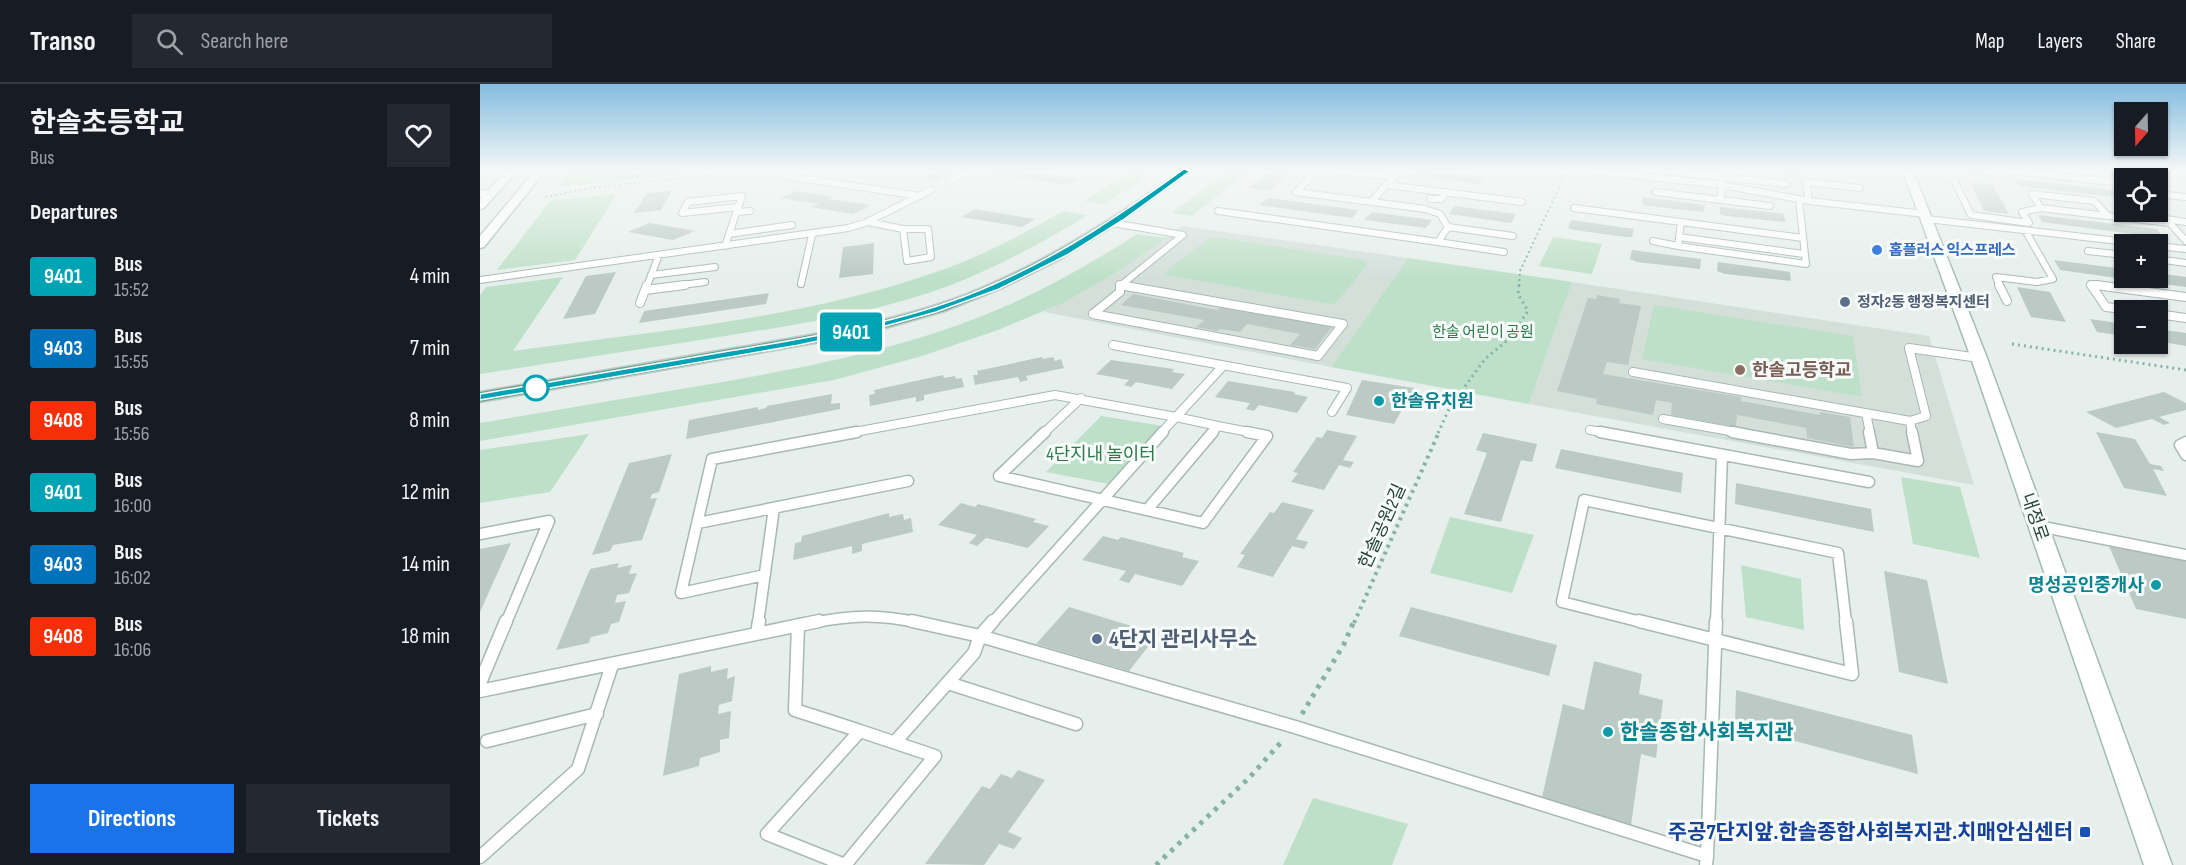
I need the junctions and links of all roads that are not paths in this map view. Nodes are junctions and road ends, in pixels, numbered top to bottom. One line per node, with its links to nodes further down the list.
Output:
1 (510, 207): 37 (street)
2 (685, 207): 13 (lane)
3 (897, 207): 20 (lane)
4 (1136, 207): 23 (main road)
5 (1409, 207): 25 (lane)
6 (1800, 207): 32 (lane)
7 (1859, 207): 16 (lane)
8 (1923, 207): 16 (street, 내정로)
9 (1967, 207): 12 (lane)
10 (2100, 207): 17 (lane)
11 (1574, 208): 21 (lane)
12 (2041, 208): 17 (lane)
13 (737, 209): 14 (lane); 28 (lane)
14 (750, 211)
15 (1218, 211): 36 (lane)
16 (1926, 216): 27 (lane); 63 (street, 내정로)
17 (2108, 216): 18 (lane)
18 (2114, 216)
19 (2168, 221): 22 (lane); 35 (lane)
20 (868, 222): 26 (lane); 29 (lane)
21 (1681, 222): 31 (lane); 32 (lane)
22 (2186, 222)
23 (1113, 224): 54 (lane); 66 (main road)
24 (792, 225): 28 (lane)
25 (1448, 227): 30 (lane); 36 (lane)
26 (903, 229): 26 (lane)
27 (2025, 230): 33 (lane); 58 (lane)
28 (729, 234): 38 (lane)
29 (812, 235): 38 (lane); 53 (lane)
30 (1513, 236)
31 (1679, 237): 39 (lane); 44 (lane)
32 (1803, 238): 44 (lane)
33 (2114, 240)
34 (1653, 241): 39 (lane)
35 (2186, 241)
36 (1438, 242): 43 (lane)
37 (480, 244)
38 (725, 246): 46 (lane)
39 (1678, 246): 44 (lane)
40 (2168, 247): 41 (lane)
41 (2186, 249)
42 (2088, 251): 45 (lane)
43 (1504, 252)
44 (1804, 254)
45 (2114, 254)
46 (659, 255): 50 (lane); 51 (lane)
47 (2168, 260): 48 (lane)
48 (2186, 262)
49 (715, 267): 50 (lane)
50 (651, 275): 55 (lane)
51 (480, 280)
52 (705, 282): 55 (lane)
53 (801, 284)
54 (1120, 285): 54 (lane)
55 (645, 290): 56 (lane)
56 (653, 297)
57 (2186, 297): 59 (lane)
58 (2007, 301)
59 (2114, 308)
60 (2168, 316): 61 (lane)
61 (2186, 318)
62 (1113, 345): 64 (lane)
63 (1979, 358): 72 (lane); 85 (street, 내정로)
64 (1223, 366): 68 (lane); 70 (lane)
65 (1633, 372): 69 (lane)
66 (480, 397)
67 (1081, 398): 70 (lane); 81 (lane); 84 (lane)
68 (1332, 412)
69 (1866, 413): 72 (lane); 76 (lane)
70 (1176, 417): 73 (lane); 81 (lane)
71 (1663, 419): 76 (lane)
72 (1910, 421): 76 (lane)
73 (1218, 426): 83 (lane); 83 (lane)
74 (1590, 430): 77 (lane)
75 (2186, 442): 78 (lane)
76 (1873, 453)
77 (1722, 455): 80 (lane); 86 (lane)
78 (2186, 455)
79 (908, 481): 82 (lane)
80 (1869, 482)
81 (1103, 500): 83 (lane); 92 (lane)
82 (774, 508): 84 (lane); 89 (lane)
83 (1147, 510)
84 (698, 523): 89 (lane)
85 (2038, 526): 88 (lane); 105 (street, 내정로)
86 (1719, 528): 93 (lane); 93 (lane); 93 (lane)
87 (480, 534): 95 (lane)
88 (2186, 555)
89 (765, 575): 91 (lane)
90 (798, 625): 91 (lane); 92 (lane); 100 (lane)
91 (756, 633): 94 (lane)
92 (980, 636): 96 (lane); 104 (lane)
93 (1715, 641): 104 (lane)
94 (612, 665): 97 (lane); 98 (lane)
95 (480, 683)
96 (948, 684): 99 (lane); 102 (lane)
97 (480, 691)
98 (597, 714): 101 (lane); 103 (lane)
99 (1076, 724)
100 (861, 731): 102 (lane); 102 (lane)
101 (487, 741)
102 (895, 742)
103 (480, 857)
104 (1707, 860)
105 (2158, 865)

